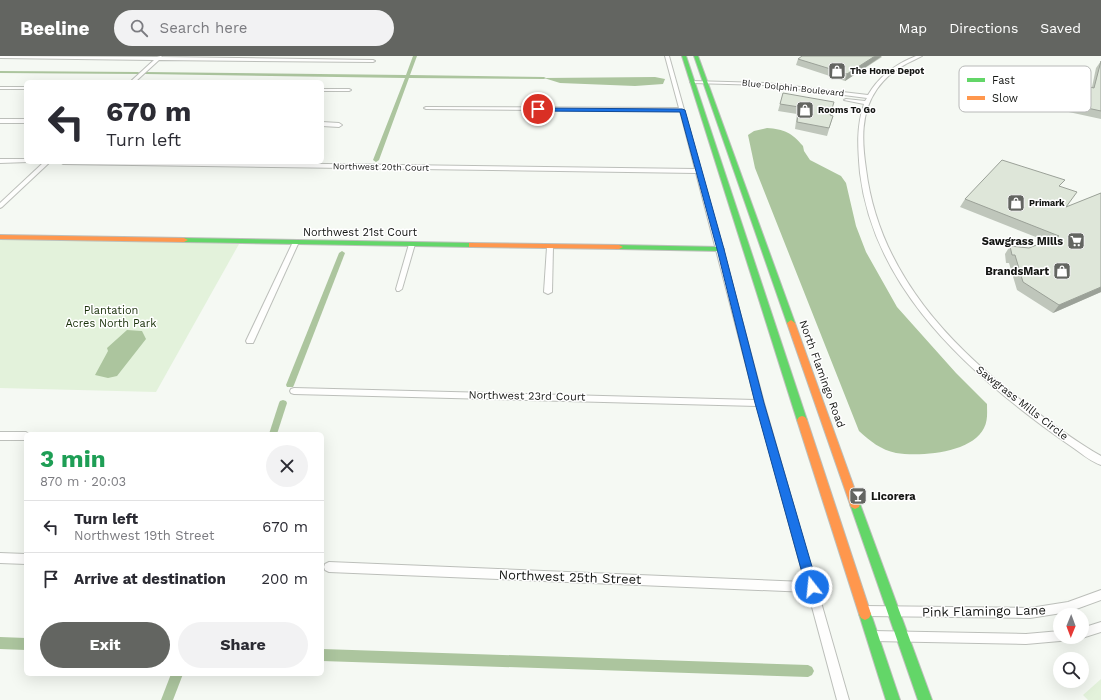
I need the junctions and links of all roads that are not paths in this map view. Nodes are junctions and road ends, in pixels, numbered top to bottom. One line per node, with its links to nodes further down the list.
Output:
1 (667, 56): 17 (street)
2 (684, 56): 9 (main road)
3 (696, 56): 10 (main road, North Flamingo Road)
4 (920, 56): 15 (street, Sawgrass Mills Circle)
5 (0, 57): 6 (street)
6 (159, 58): 7 (street); 8 (street)
7 (373, 61)
8 (134, 80)
9 (693, 84): 10 (street, Blue Dolphin Boulevard); 46 (main road)
10 (706, 84): 15 (street, Blue Dolphin Boulevard); 47 (main road, North Flamingo Road)
11 (0, 88): 12 (street)
12 (24, 88)
13 (324, 90): 14 (street)
14 (349, 90)
15 (867, 100): 40 (street, Sawgrass Mills Circle)
16 (426, 108): 17 (street)
17 (682, 110): 26 (street)
18 (0, 121): 19 (street)
19 (24, 121)
20 (324, 124): 21 (street)
21 (339, 125)
22 (0, 161): 23 (street)
23 (24, 162)
24 (46, 164): 27 (street)
25 (204, 164): 26 (street, Northwest 20th Court)
26 (698, 171): 32 (street)
27 (0, 206)
28 (0, 238): 29 (main road, Northwest 21st Court)
29 (295, 244): 30 (main road, Northwest 21st Court); 35 (street)
30 (412, 244): 31 (main road, Northwest 21st Court); 33 (street)
31 (550, 248): 32 (main road, Northwest 21st Court); 34 (street)
32 (720, 249): 37 (street)
33 (399, 289)
34 (548, 292)
35 (250, 341)
36 (294, 391): 37 (street, Northwest 23rd Court)
37 (760, 403): 44 (street)
38 (0, 436): 39 (street)
39 (24, 436)
40 (1101, 461)
41 (0, 558): 42 (street)
42 (24, 559)
43 (329, 567): 44 (street, Northwest 25th Street)
44 (812, 587): 53 (street)
45 (1101, 595): 47 (street, Pink Flamingo Lane)
46 (864, 611): 47 (street, Pink Flamingo Lane); 50 (main road)
47 (894, 612): 51 (main road, North Flamingo Road)
48 (1101, 627): 49 (street)
49 (1089, 631)
50 (872, 636): 51 (street); 54 (main road)
51 (902, 636): 52 (street); 55 (main road, North Flamingo Road)
52 (1053, 637)
53 (843, 700)
54 (893, 700)
55 (925, 700)

